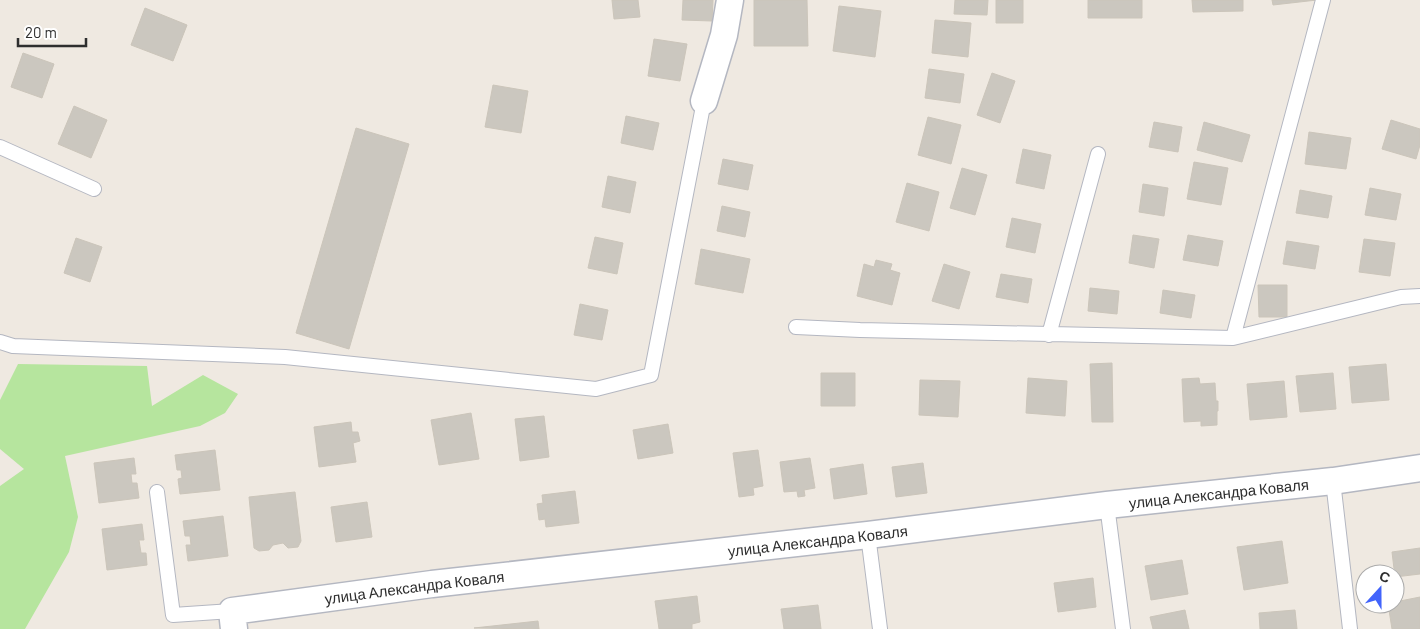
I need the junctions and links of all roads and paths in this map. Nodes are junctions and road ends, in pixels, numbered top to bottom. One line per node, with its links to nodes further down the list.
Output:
1 (730, 0): 3 (street)
2 (1323, 0): 10 (lane)
3 (704, 101): 11 (lane)
4 (0, 147): 6 (lane)
5 (1098, 154): 9 (lane)
6 (94, 189)
7 (1420, 296): 10 (lane)
8 (796, 327): 9 (lane)
9 (1049, 334): 10 (lane)
10 (1233, 338)
11 (0, 342)
12 (1420, 468): 13 (street, улица Александра Коваля)
13 (1333, 481): 15 (street, улица Александра Коваля); 20 (lane)
14 (157, 492): 17 (lane)
15 (1107, 505): 16 (street, улица Александра Коваля); 19 (lane)
16 (868, 534): 17 (street, улица Александра Коваля); 18 (lane)
17 (233, 620)
18 (880, 629)
19 (1123, 629)
20 (1350, 629)

